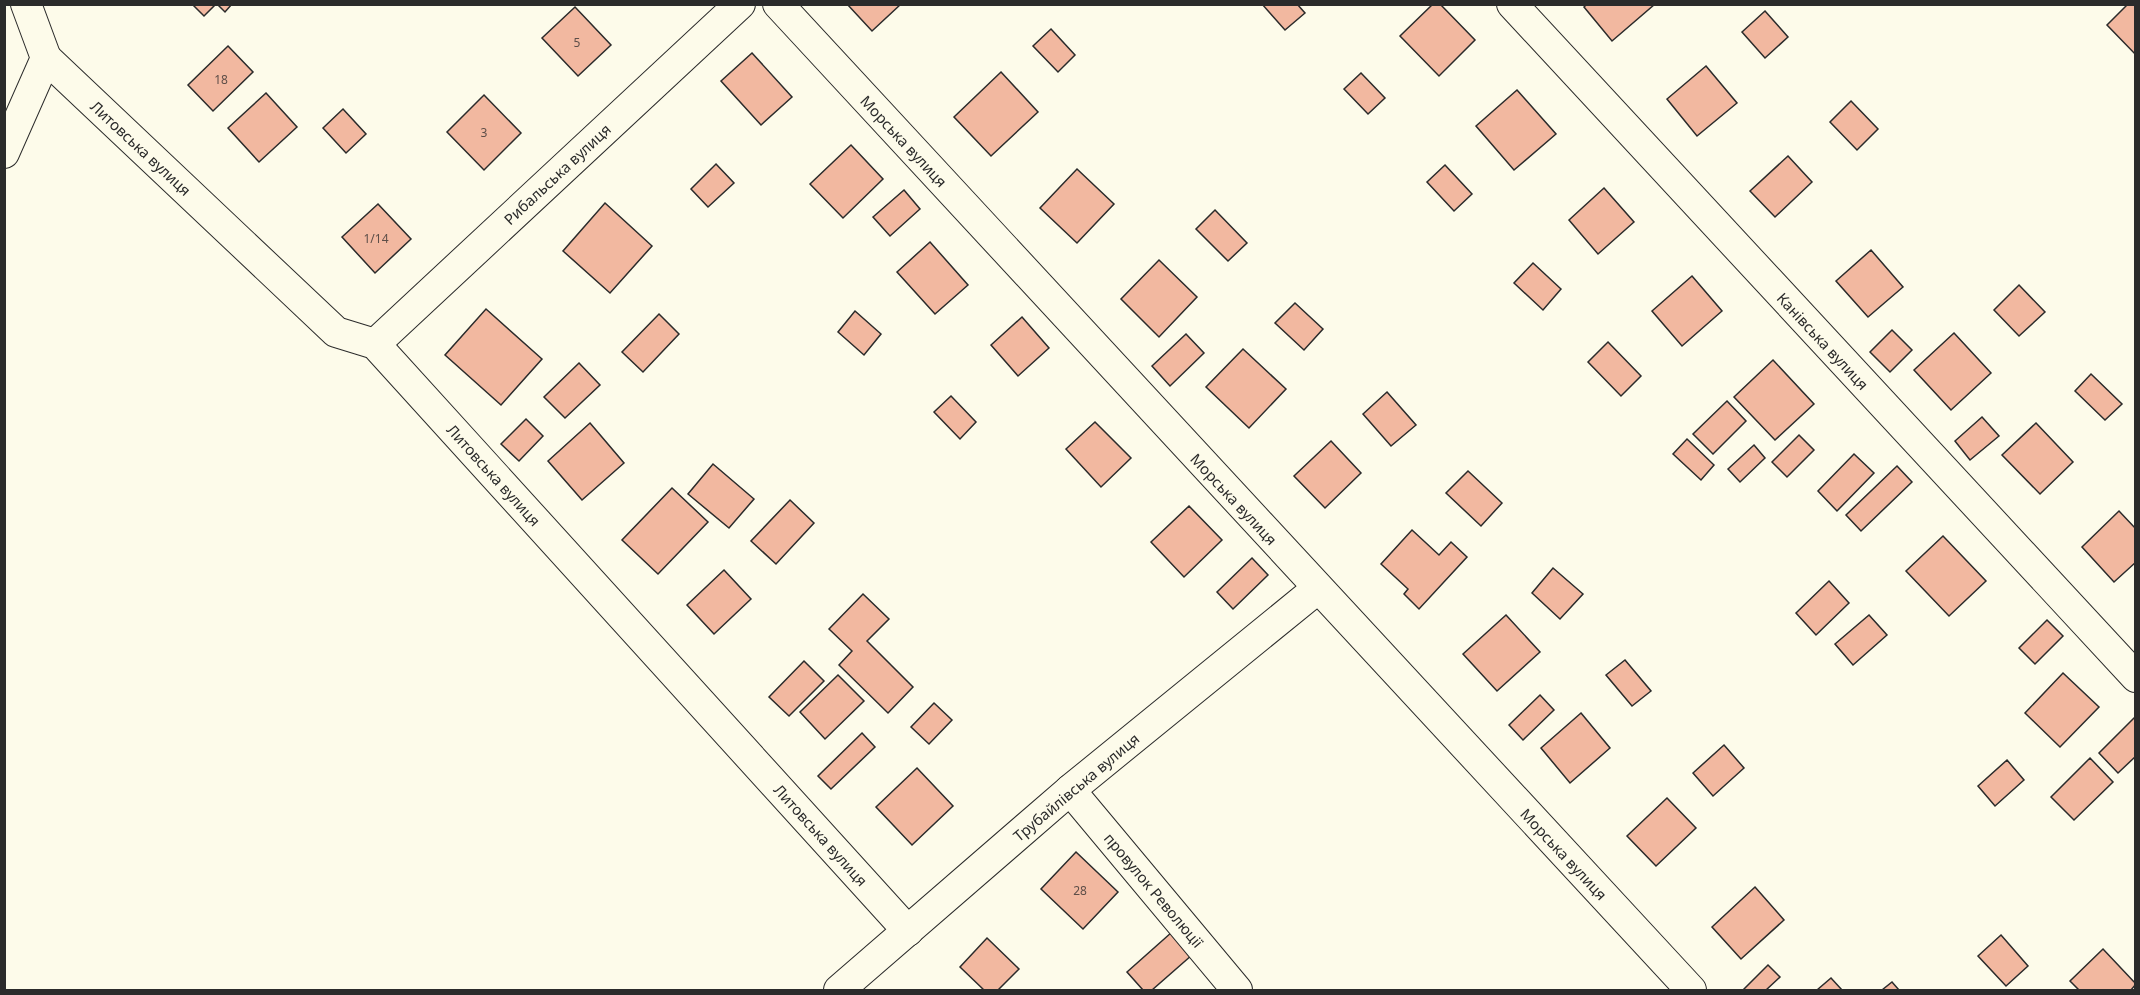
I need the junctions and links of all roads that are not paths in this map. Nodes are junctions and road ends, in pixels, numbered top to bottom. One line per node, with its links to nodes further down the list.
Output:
1 (26, 4): 5 (street)
2 (740, 4): 7 (street, Рибальська вулиця)
3 (778, 4): 8 (street, Морська вулиця)
4 (1512, 4): 9 (street, Канівська вулиця)
5 (46, 58): 6 (street); 7 (street, Литовська вулиця)
6 (4, 153)
7 (375, 344): 11 (street, Литовська вулиця)
8 (1317, 589): 10 (street, Трубайлівська вулиця); 14 (street, Морська вулиця)
9 (2136, 677)
10 (1070, 790): 11 (street, Трубайлівська вулиця); 13 (street, провулок Революції)
11 (908, 931): 12 (street, Трубайлівська вулиця)
12 (839, 990)
13 (1237, 990)
14 (1691, 990)

